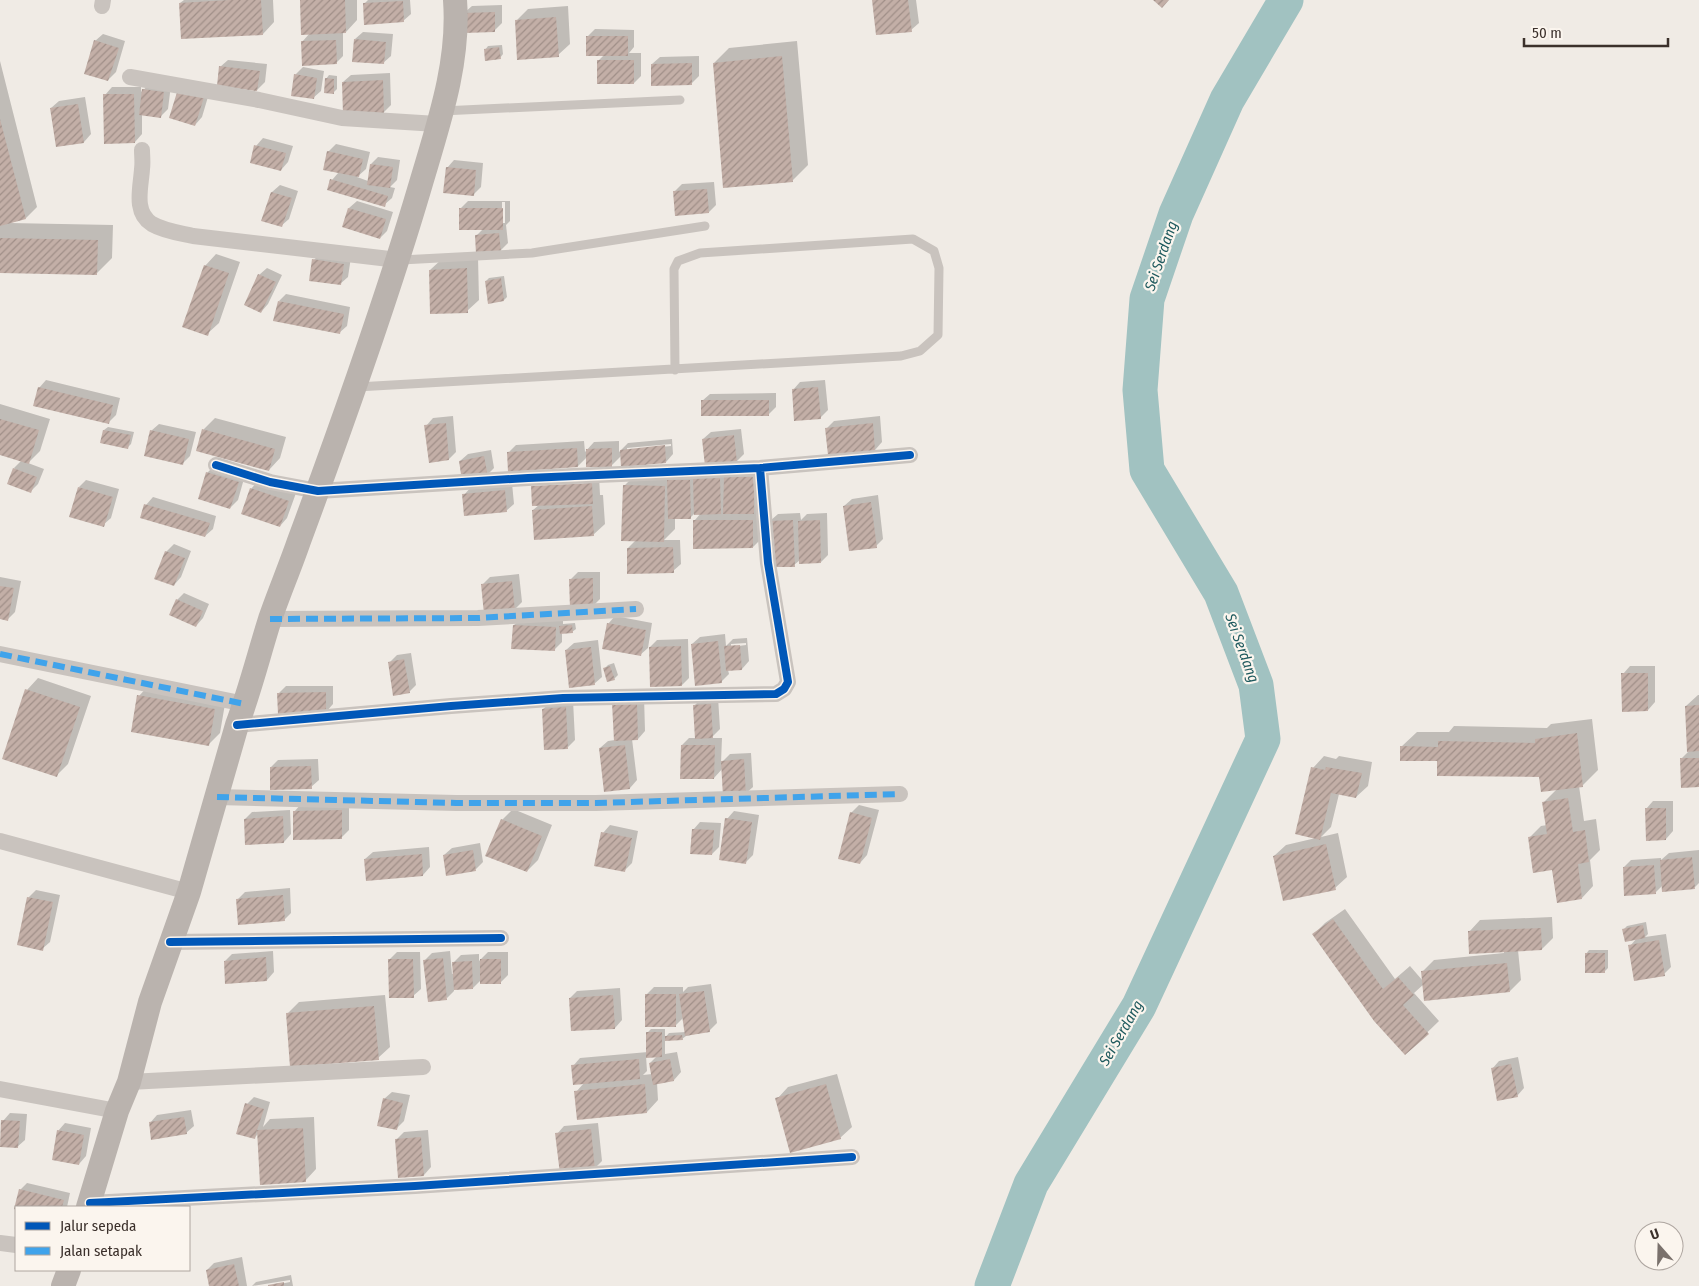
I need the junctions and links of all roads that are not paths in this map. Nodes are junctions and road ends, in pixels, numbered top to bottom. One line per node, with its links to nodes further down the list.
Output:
1 (456, 0): 4 (main road)
2 (130, 77): 4 (street)
3 (680, 100): 4 (lane)
4 (440, 118): 7 (main road)
5 (142, 150): 7 (street)
6 (705, 226): 7 (lane)
7 (398, 260): 9 (main road)
8 (675, 370): 8 (lane); 9 (lane)
9 (354, 388): 13 (main road)
10 (910, 455): 12 (street)
11 (216, 465): 13 (street)
12 (760, 468): 13 (street); 17 (street)
13 (318, 491): 15 (main road)
14 (636, 608): 15 (street)
15 (270, 619): 17 (main road)
16 (0, 654): 17 (street)
17 (241, 715): 19 (main road)
18 (900, 794): 19 (street)
19 (217, 797): 21 (main road)
20 (0, 842): 21 (street)
21 (189, 892): 23 (main road)
22 (501, 938): 23 (street)
23 (170, 942): 25 (main road)
24 (424, 1067): 25 (street)
25 (129, 1082): 27 (main road)
26 (0, 1088): 27 (street)
27 (118, 1111): 29 (main road)
28 (852, 1157): 29 (street)
29 (89, 1205)
30 (0, 1243): 31 (street)
31 (15, 1245)
32 (69, 1271): 33 (main road)
33 (63, 1286)

